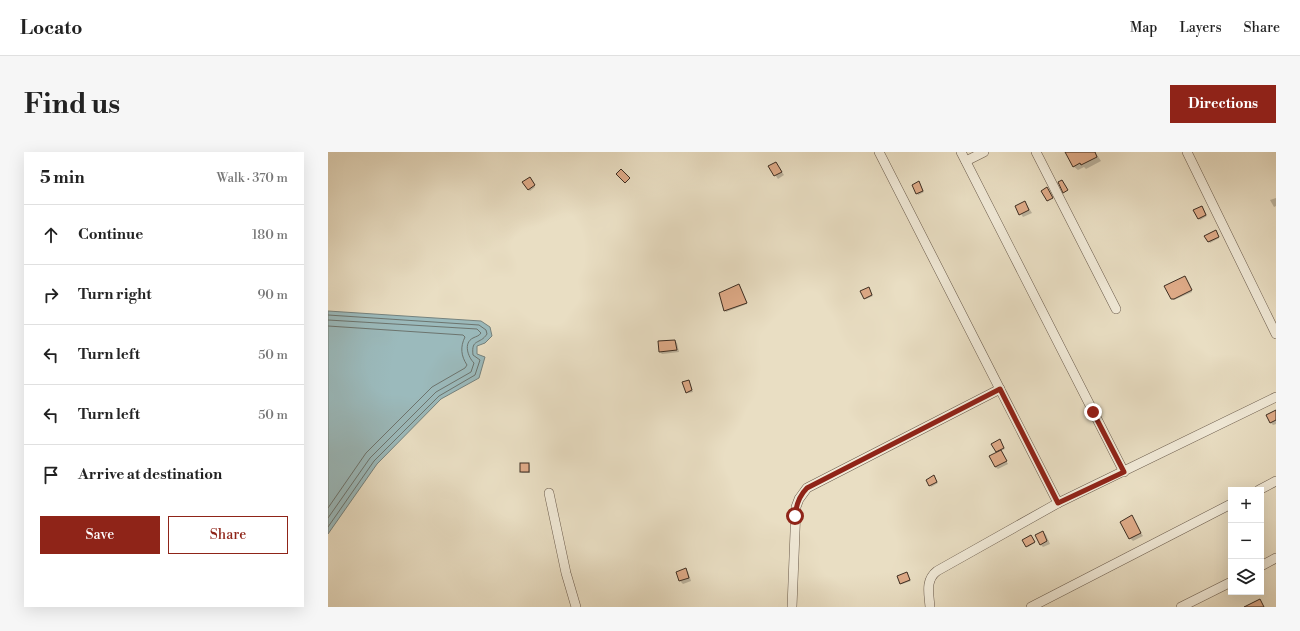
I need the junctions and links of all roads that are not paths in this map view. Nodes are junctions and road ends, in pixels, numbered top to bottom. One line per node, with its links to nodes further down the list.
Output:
1 (879, 152): 10 (street)
2 (962, 152): 6 (street)
3 (984, 152): 6 (street)
4 (1036, 152): 7 (street)
5 (1187, 152): 8 (street)
6 (966, 161): 12 (street)
7 (1116, 309)
8 (1274, 324): 9 (street)
9 (1276, 334)
10 (1000, 389): 16 (street); 22 (street)
11 (1276, 397): 12 (street)
12 (1124, 472): 16 (street)
13 (1276, 481): 14 (street)
14 (1264, 487)
15 (549, 493): 21 (street)
16 (1058, 503): 23 (street)
17 (1228, 506): 24 (street)
18 (1276, 558): 19 (street)
19 (1264, 564)
20 (1228, 584): 25 (street)
21 (576, 607)
22 (792, 607)
23 (930, 607)
24 (1031, 607)
25 (1181, 607)

